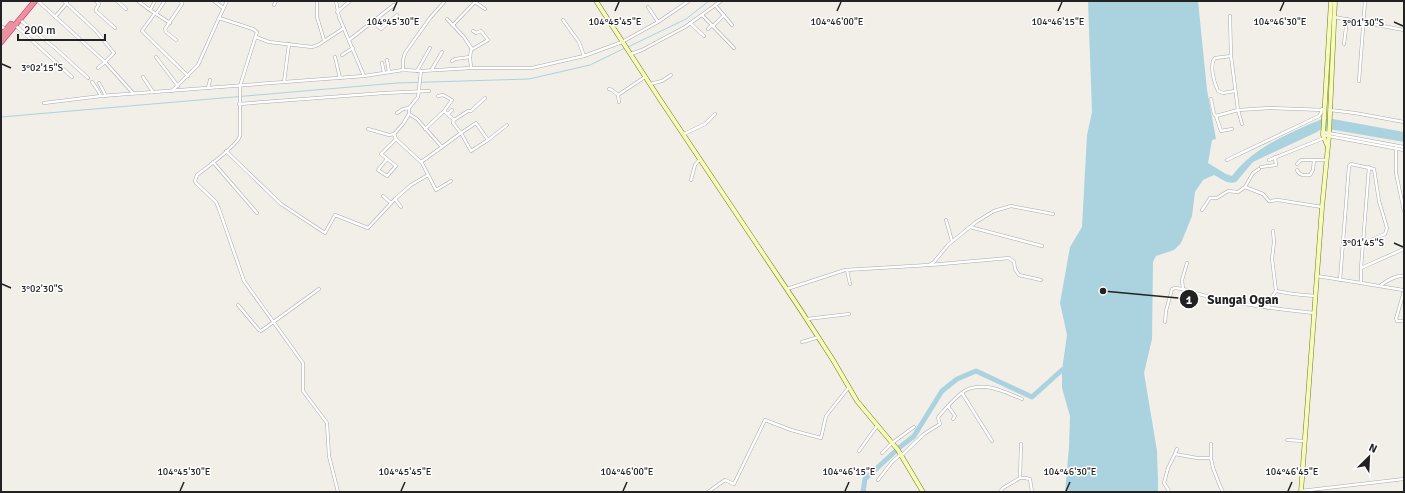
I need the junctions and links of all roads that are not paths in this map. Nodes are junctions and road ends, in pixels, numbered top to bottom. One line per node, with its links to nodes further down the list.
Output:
1 (34, 1): 36 (street); 40 (highway); 56 (highway)
2 (96, 1): 53 (street)
3 (117, 1): 27 (street)
4 (138, 1): 29 (street)
5 (155, 1): 29 (street)
6 (181, 1): 43 (street)
7 (214, 1): 26 (street)
8 (227, 1): 26 (street)
9 (276, 1): 22 (street)
10 (317, 1): 63 (street)
11 (336, 1): 30 (street)
12 (350, 1): 30 (street)
13 (445, 1): 87 (street)
14 (596, 1): 67 (street)
15 (689, 1): 45 (street)
16 (721, 1): 24 (street)
17 (1331, 1): 37 (street)
18 (1335, 1): 37 (street)
19 (1365, 1): 46 (street)
20 (66, 2): 36 (street); 83 (street)
21 (164, 2): 31 (street)
22 (274, 5)
23 (394, 5): 44 (street)
24 (715, 5): 33 (street); 34 (street)
25 (648, 7): 45 (street)
26 (223, 8): 38 (street)
27 (126, 9)
28 (485, 9): 49 (street)
29 (150, 10): 31 (street)
30 (337, 12): 54 (street)
31 (156, 14): 43 (street); 93 (street)
32 (397, 15): 44 (street)
33 (702, 15): 47 (street); 50 (street)
34 (724, 15): 50 (street); 51 (street)
35 (1230, 16): 77 (street)
36 (55, 17): 83 (street)
37 (1332, 17): 39 (street); 126 (street); 129 (street)
38 (219, 18): 61 (street); 93 (street)
39 (1347, 18): 46 (street); 68 (street)
40 (19, 19): 48 (highway); 98 (street)
41 (447, 19): 49 (street)
42 (563, 20): 76 (street)
43 (170, 22): 62 (street)
44 (373, 22): 64 (street)
45 (658, 22): 67 (street)
46 (1363, 22): 57 (street); 101 (street)
47 (690, 24): 60 (street); 74 (street)
48 (14, 25): 65 (highway); 95 (street)
49 (453, 25): 72 (street)
50 (712, 25): 55 (street); 71 (street)
51 (732, 25)
52 (1, 26): 56 (street)
53 (115, 28)
54 (344, 28): 63 (street); 64 (street)
55 (708, 29)
56 (6, 30): 59 (highway)
57 (1404, 30)
58 (473, 31): 72 (street)
59 (1, 35)
60 (704, 36)
61 (256, 37): 66 (street); 107 (street)
62 (176, 40)
63 (324, 40): 66 (street)
64 (349, 40): 69 (street)
65 (1, 42)
66 (289, 44): 103 (street)
67 (623, 44): 74 (street); 76 (street)
68 (1344, 44)
69 (353, 48): 75 (street); 94 (street)
70 (430, 48): 89 (street)
71 (734, 48)
72 (472, 49): 80 (street)
73 (442, 52): 88 (street)
74 (630, 54): 97 (street)
75 (342, 55)
76 (584, 56): 86 (street)
77 (1231, 56): 113 (street); 113 (street)
78 (156, 57): 106 (street)
79 (335, 57): 99 (street)
80 (470, 57): 82 (street); 86 (street)
81 (387, 60): 90 (street)
82 (452, 61)
83 (105, 62): 85 (street); 115 (street)
84 (382, 63): 91 (street)
85 (98, 68)
86 (471, 68): 88 (street)
87 (403, 70): 89 (street); 90 (street)
88 (432, 70): 89 (street)
89 (419, 71): 109 (street)
90 (389, 72): 91 (street)
91 (384, 73): 94 (street)
92 (671, 75): 105 (street)
93 (188, 76): 106 (street)
94 (364, 76): 99 (street)
95 (72, 77)
96 (143, 77): 114 (street)
97 (645, 77): 105 (street); 116 (street)
98 (88, 78)
99 (340, 78): 103 (street)
100 (210, 80): 108 (street)
101 (1359, 81)
102 (92, 82): 117 (street)
103 (284, 82): 107 (street)
104 (100, 83): 118 (street)
105 (650, 84): 147 (street)
106 (178, 86): 111 (street)
107 (240, 87): 108 (street); 124 (street)
108 (208, 88): 111 (street)
109 (419, 90): 112 (street); 124 (street); 125 (street)
110 (609, 90): 116 (street)
111 (172, 91): 114 (street)
112 (429, 91)
113 (1235, 91): 128 (street)
114 (153, 92): 115 (street)
115 (134, 93): 118 (street)
116 (618, 95): 122 (street)
117 (100, 96): 118 (street); 123 (street)
118 (106, 96)
119 (438, 96): 130 (street)
120 (485, 98): 136 (street)
121 (1211, 99): 135 (street)
122 (619, 102)
123 (44, 103)
124 (239, 103): 155 (street)
125 (409, 108): 131 (street); 132 (street)
126 (1323, 109): 128 (street); 145 (street); 159 (street)
127 (452, 110): 133 (street)
128 (1238, 110): 135 (street); 138 (street)
129 (1330, 110): 137 (street); 143 (street)
130 (444, 111): 133 (street); 141 (street)
131 (397, 113)
132 (409, 114): 141 (street); 146 (street)
133 (448, 114): 136 (street)
134 (715, 114): 147 (street)
135 (1216, 116): 142 (street)
136 (454, 120): 144 (street)
137 (1404, 122)
138 (1242, 124)
139 (507, 125): 149 (street)
140 (368, 129): 146 (street)
141 (424, 129): 151 (street)
142 (1232, 130)
143 (1329, 132): 145 (street); 150 (street); 152 (street)
144 (461, 133): 149 (street); 149 (street); 151 (street)
145 (1323, 133): 150 (street); 156 (street)
146 (394, 134): 148 (street)
147 (684, 134): 158 (street)
148 (396, 138): 157 (street); 164 (street)
149 (488, 140)
150 (1327, 146): 162 (street)
151 (442, 147): 164 (street)
152 (1396, 147): 153 (street); 154 (street); 178 (street)
153 (1404, 147)
154 (1404, 150)
155 (226, 151): 163 (street); 174 (street)
156 (1275, 157): 160 (street); 171 (street)
157 (387, 159): 157 (street)
158 (700, 159): 169 (street); 200 (street)
159 (1227, 160)
160 (1269, 160)
161 (1314, 160): 162 (street); 165 (street); 167 (street)
162 (1326, 160): 176 (street)
163 (213, 162): 179 (street); 210 (street)
164 (421, 162): 168 (street)
165 (1298, 164)
166 (1370, 167): 185 (street); 185 (street); 195 (street)
167 (1297, 170)
168 (428, 175): 170 (street); 173 (street)
169 (691, 180)
170 (451, 181)
171 (1245, 187): 176 (street); 177 (street)
172 (382, 196): 174 (street)
173 (395, 198): 174 (street); 175 (street)
174 (391, 203)
175 (401, 207)
176 (1322, 207): 192 (street)
177 (1202, 210)
178 (1404, 211)
179 (257, 213)
180 (1053, 214): 182 (street)
181 (946, 220): 184 (street)
182 (970, 227): 184 (street); 186 (street)
183 (1274, 231): 202 (street)
184 (952, 241): 189 (street)
185 (1364, 243): 190 (street)
186 (1042, 246)
187 (1404, 249): 190 (street)
188 (1187, 263): 201 (street)
189 (929, 265): 191 (street); 194 (street)
190 (1361, 268): 196 (street)
191 (847, 270): 197 (street); 200 (street)
192 (1317, 276): 195 (street); 203 (street)
193 (1403, 276): 198 (street)
194 (1041, 280)
195 (1340, 280): 196 (street)
196 (1361, 283): 198 (street)
197 (850, 284)
198 (1380, 286): 209 (street)
199 (319, 289): 210 (street)
200 (787, 289): 208 (street)
201 (1184, 289): 205 (street); 211 (street)
202 (1276, 291): 203 (street); 205 (street)
203 (1315, 296): 206 (street)
204 (238, 305): 210 (street)
205 (1268, 308): 206 (street)
206 (1314, 313): 223 (street)
207 (849, 314): 208 (street)
208 (807, 319): 212 (street)
209 (1404, 321)
210 (274, 322): 237 (street)
211 (1165, 322)
212 (819, 337): 213 (street); 214 (street)
213 (802, 342)
214 (849, 387): 219 (street); 238 (street)
215 (962, 393): 216 (street); 217 (street); 222 (street)
216 (1022, 399)
217 (948, 406): 218 (street); 231 (street)
218 (953, 419)
219 (878, 425): 224 (street); 228 (street)
220 (914, 427): 224 (street)
221 (1287, 440): 223 (street)
222 (992, 441)
223 (1304, 441): 236 (street)
224 (892, 443): 229 (street); 231 (street)
225 (1021, 444): 233 (street)
226 (1211, 444): 232 (street)
227 (1177, 449): 230 (street)
228 (859, 451)
229 (882, 453)
230 (1175, 454): 232 (street); 242 (street)
231 (901, 455): 235 (street); 239 (street)
232 (1211, 458): 243 (street)
233 (1020, 478): 240 (street); 241 (street)
234 (1404, 479): 236 (street)
235 (878, 480)
236 (1301, 491)
237 (338, 492)
238 (708, 492)
239 (923, 492)
240 (1000, 492)
241 (1032, 492)
242 (1169, 492)
243 (1223, 492)

